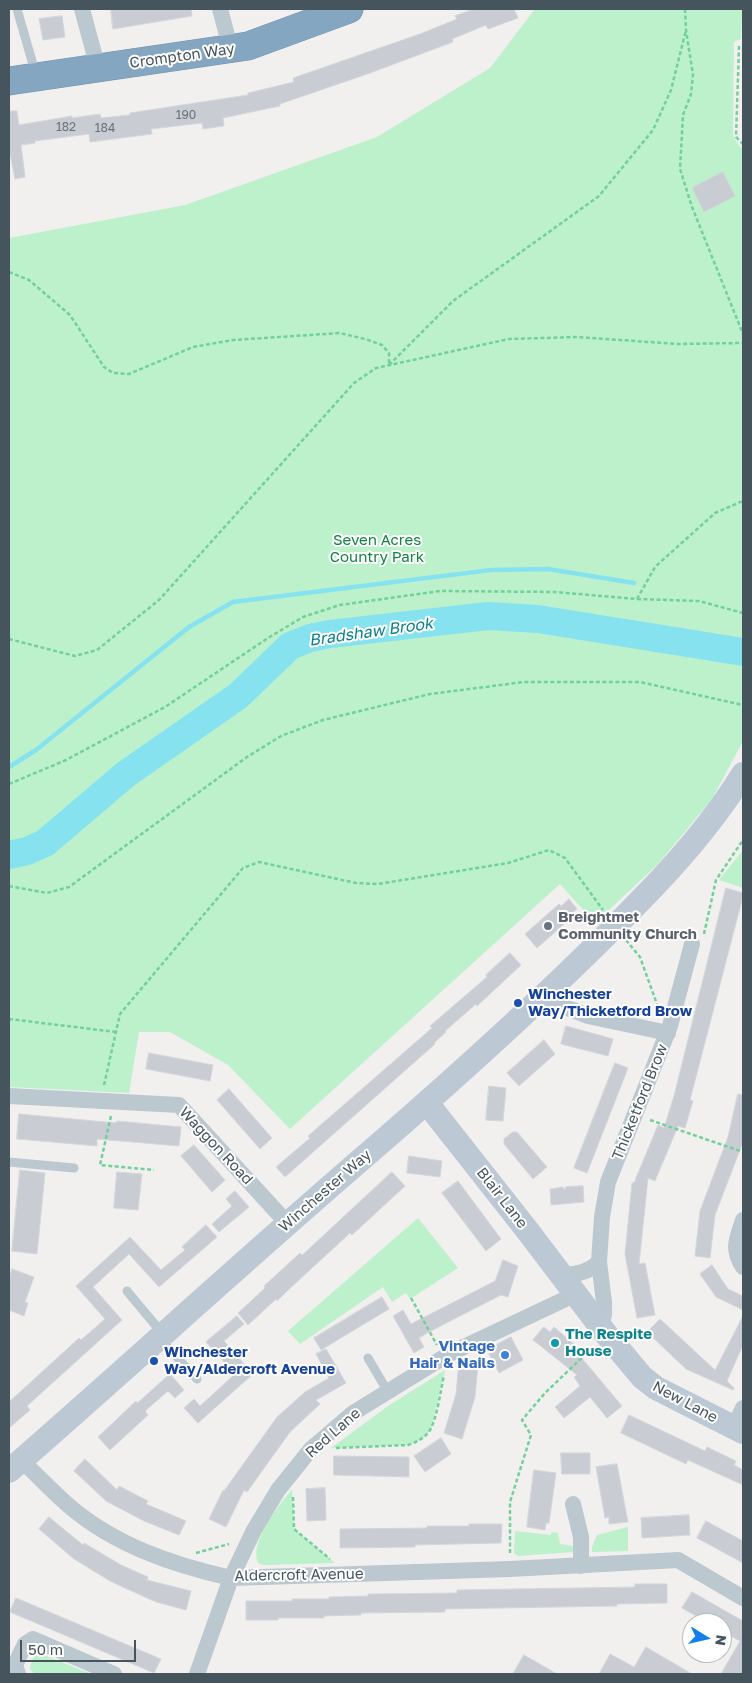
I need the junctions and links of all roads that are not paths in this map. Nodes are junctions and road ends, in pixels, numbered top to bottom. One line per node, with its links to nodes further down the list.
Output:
1 (17, 9): 7 (lane)
2 (82, 9): 6 (street)
3 (220, 9): 5 (street)
4 (349, 9): 5 (highway, Crompton Way)
5 (231, 50): 6 (highway, Crompton Way)
6 (98, 68): 7 (highway, Crompton Way)
7 (37, 78): 8 (highway, Crompton Way)
8 (9, 81)
9 (743, 774): 11 (street, Winchester Way)
10 (692, 944): 12 (street, Thicketford Brow)
11 (542, 998): 12 (street); 14 (street, Winchester Way)
12 (669, 1029): 19 (street, Thicketford Brow)
13 (9, 1096): 18 (street, Waggon Road)
14 (427, 1103): 18 (street, Winchester Way); 21 (street, Blair Lane)
15 (9, 1162): 16 (lane)
16 (74, 1168)
17 (743, 1220): 20 (street)
18 (288, 1223): 25 (street, Winchester Way)
19 (599, 1262): 21 (street); 24 (street, Thicketford Brow)
20 (743, 1267)
21 (562, 1275): 23 (street, Blair Lane)
22 (127, 1291): 25 (lane)
23 (576, 1294): 24 (street, New Lane); 28 (street, Red Lane)
24 (603, 1330): 29 (street, New Lane)
25 (161, 1336): 27 (lane); 30 (street, Winchester Way)
26 (368, 1358): 28 (lane)
27 (197, 1379)
28 (388, 1392): 33 (street, Red Lane)
29 (740, 1422)
30 (15, 1466): 33 (street, Aldercroft Avenue)
31 (573, 1504): 32 (street)
32 (581, 1566): 33 (street, Aldercroft Avenue); 34 (street, Aldercroft Avenue)
33 (230, 1578): 37 (street, Red Lane)
34 (743, 1598)
35 (18, 1674): 36 (street)
36 (114, 1674)
37 (197, 1674)

